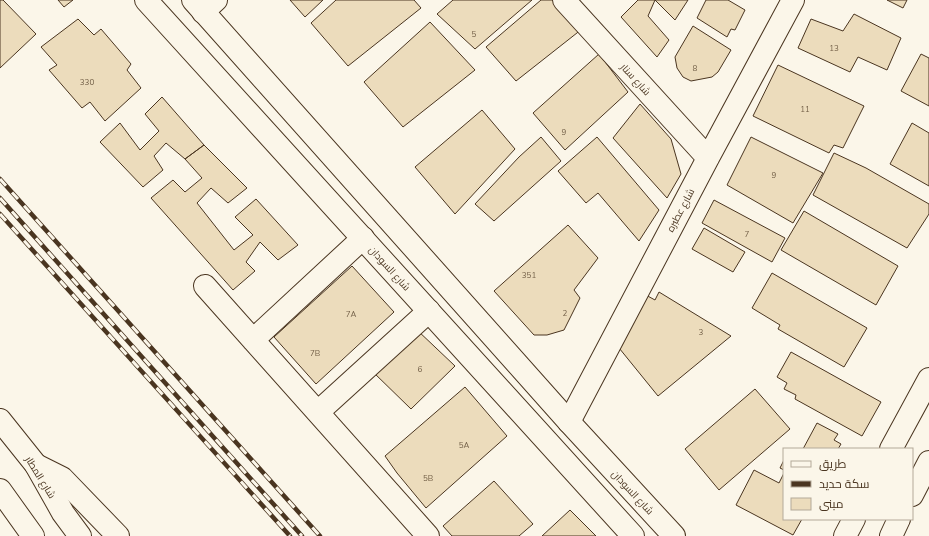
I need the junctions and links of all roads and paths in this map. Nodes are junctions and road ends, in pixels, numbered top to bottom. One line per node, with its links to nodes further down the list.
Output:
1 (146, 0): 6 (main road, شارع السودان)
2 (564, 0): 5 (main road, شارع سنار)
3 (793, 0): 5 (main road, شارع عطبره)
4 (204, 4): 13 (main road, شارع السودان)
5 (708, 158): 13 (main road, شارع عطبره)
6 (363, 238): 8 (main road, شارع السودان); 9 (main road)
7 (205, 286): 9 (main road)
8 (429, 311): 11 (main road); 25 (main road, شارع السودان)
9 (253, 340): 11 (main road)
10 (929, 379): 14 (main road)
11 (318, 412): 24 (main road)
12 (0, 420): 16 (main road, شارع المطار)
13 (568, 422): 26 (main road, شارع السودان)
14 (892, 448)
15 (929, 462): 18 (main road)
16 (36, 465): 22 (main road, شارع المطار); 23 (main road)
17 (0, 490): 21 (main road)
18 (913, 493)
19 (853, 520): 27 (main road)
20 (899, 520): 28 (main road)
21 (32, 536)
22 (80, 536)
23 (118, 536)
24 (428, 536)
25 (633, 536)
26 (674, 536)
27 (845, 536)
28 (891, 536)

